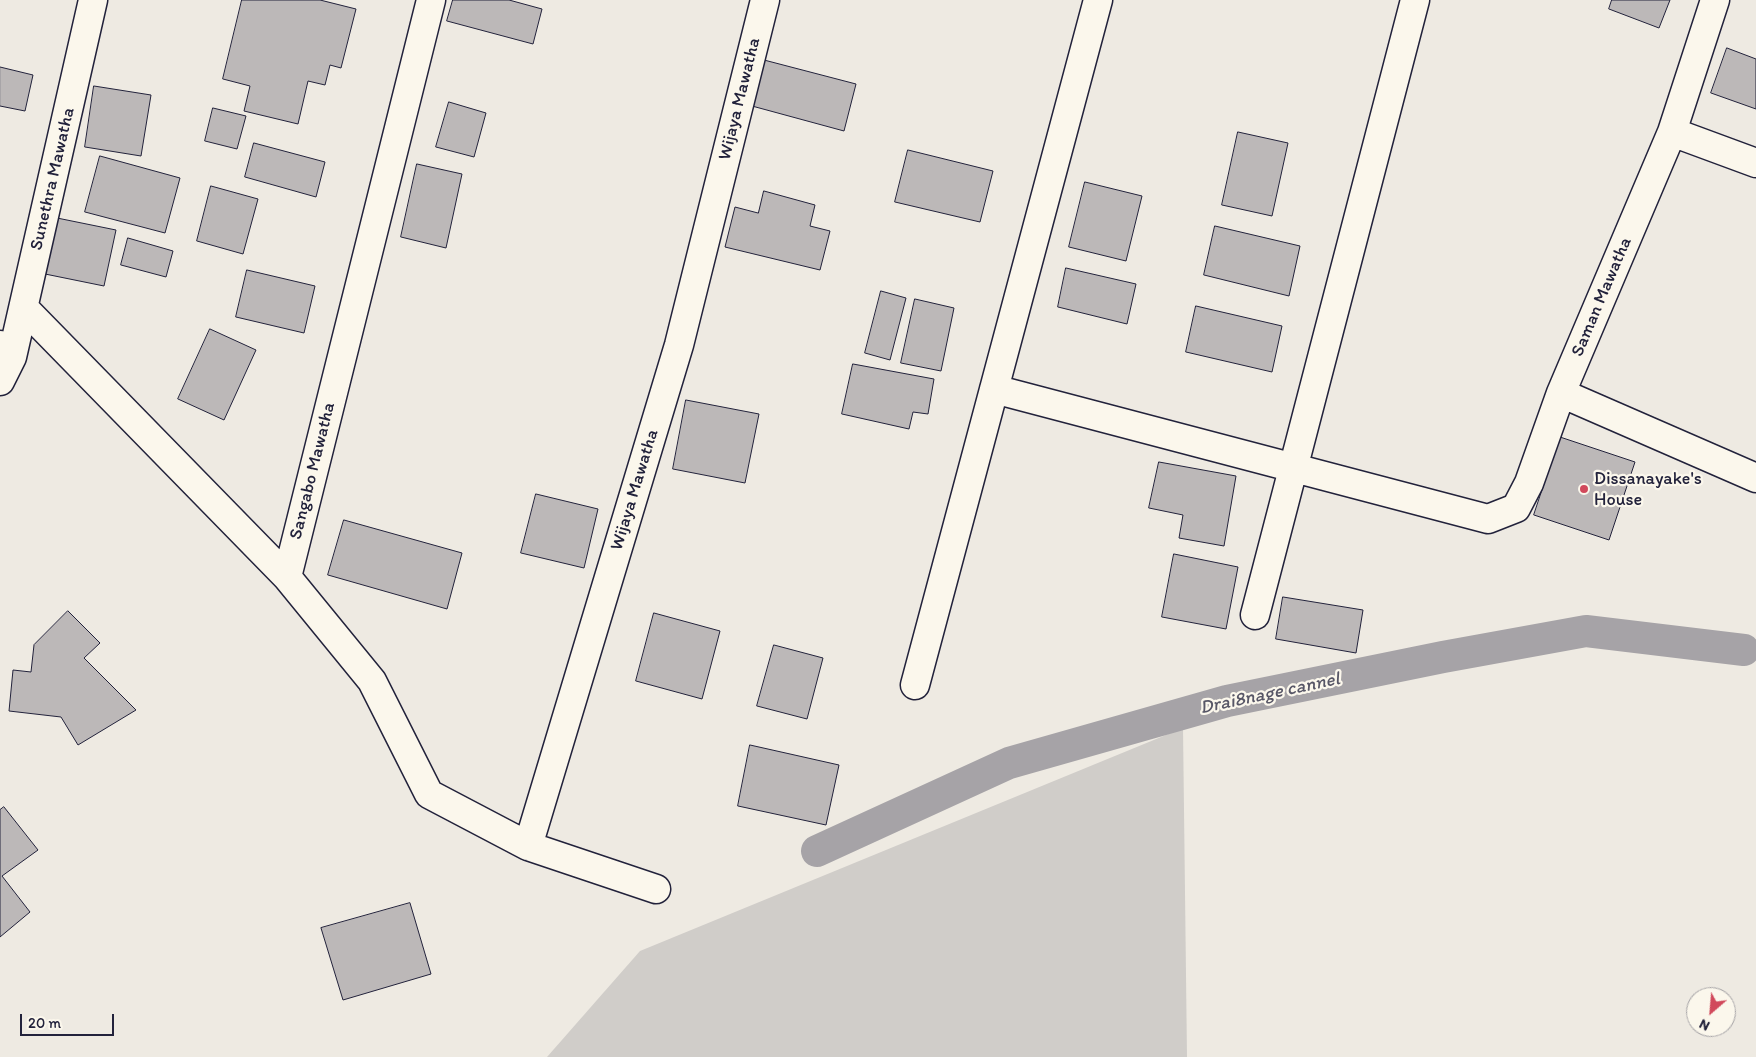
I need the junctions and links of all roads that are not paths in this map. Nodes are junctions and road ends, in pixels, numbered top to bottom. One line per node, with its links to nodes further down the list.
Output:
1 (93, 0): 9 (street, Sunethra Mawatha)
2 (430, 0): 15 (street, Sangabo Mawatha)
3 (765, 0): 18 (street, Wijaya Mawatha)
4 (1098, 0): 11 (street)
5 (1415, 0): 13 (street)
6 (1715, 0): 7 (street, Saman Mawatha)
7 (1672, 132): 8 (street); 12 (street, Saman Mawatha)
8 (1756, 163)
9 (24, 308): 10 (street, Sunethra Mawatha); 15 (street)
10 (4, 361)
11 (994, 389): 13 (street, Saman Mawatha); 17 (street)
12 (1560, 393): 13 (street, Saman Mawatha); 14 (street)
13 (1294, 467): 16 (street)
14 (1756, 478)
15 (287, 577): 18 (street)
16 (1255, 616)
17 (916, 685)
18 (528, 846): 19 (street)
19 (656, 889)

